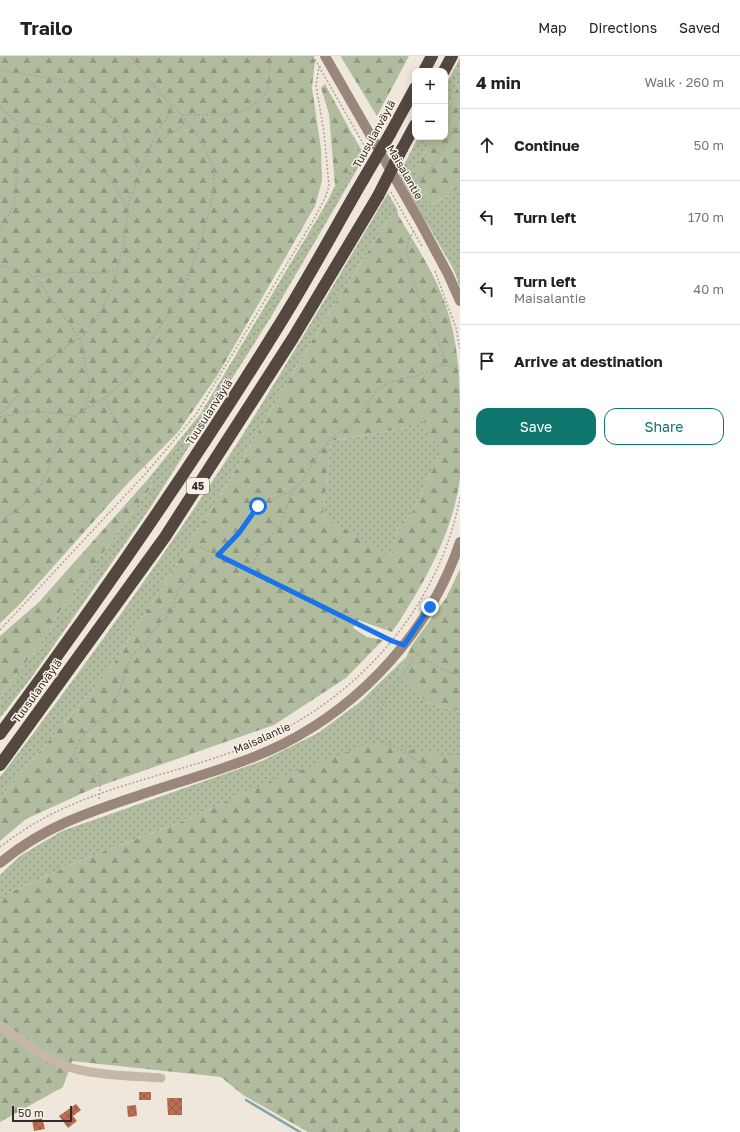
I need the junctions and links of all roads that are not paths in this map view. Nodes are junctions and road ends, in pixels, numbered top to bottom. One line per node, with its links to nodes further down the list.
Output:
1 (432, 56): 4 (highway)
2 (452, 56): 5 (highway)
3 (324, 61): 8 (main road, Maisalantie)
4 (426, 68)
5 (446, 68)
6 (412, 94): 10 (highway, Tuusulanväylä / 45, bridge)
7 (412, 131): 11 (highway, Tuusulanväylä / 45, bridge)
8 (460, 301)
9 (460, 542): 12 (main road, Maisalantie)
10 (0, 734)
11 (0, 765)
12 (0, 863)
13 (0, 1025): 14 (street)
14 (161, 1078)

